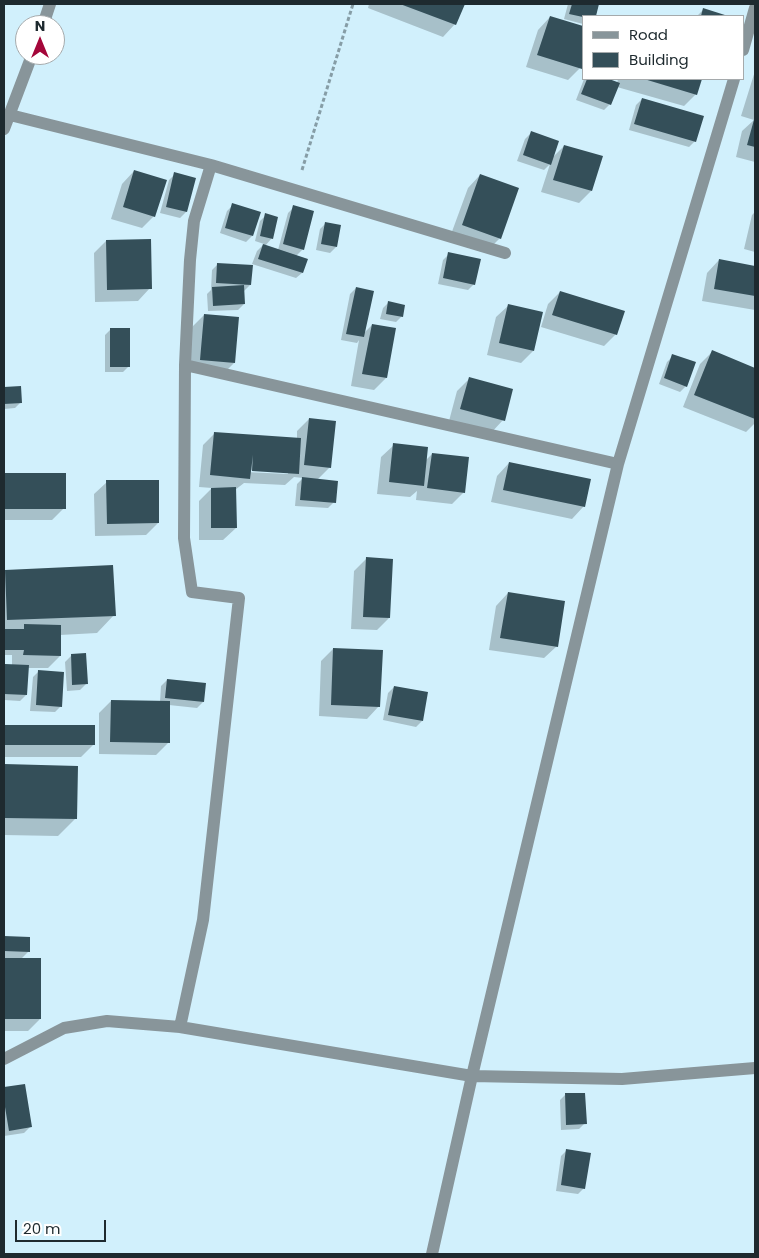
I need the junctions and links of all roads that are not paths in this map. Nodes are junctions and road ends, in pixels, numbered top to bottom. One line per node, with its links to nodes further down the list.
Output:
1 (755, 8): 2 (street)
2 (744, 46)
3 (28, 65): 5 (street)
4 (734, 80): 10 (street)
5 (10, 115): 6 (street); 7 (street)
6 (4, 129)
7 (211, 165): 8 (street); 9 (street)
8 (505, 253)
9 (185, 365): 10 (street); 11 (street)
10 (618, 464): 14 (street)
11 (180, 1028): 12 (street); 14 (street)
12 (4, 1060)
13 (755, 1068): 14 (street)
14 (472, 1076): 15 (street)
15 (432, 1254)

